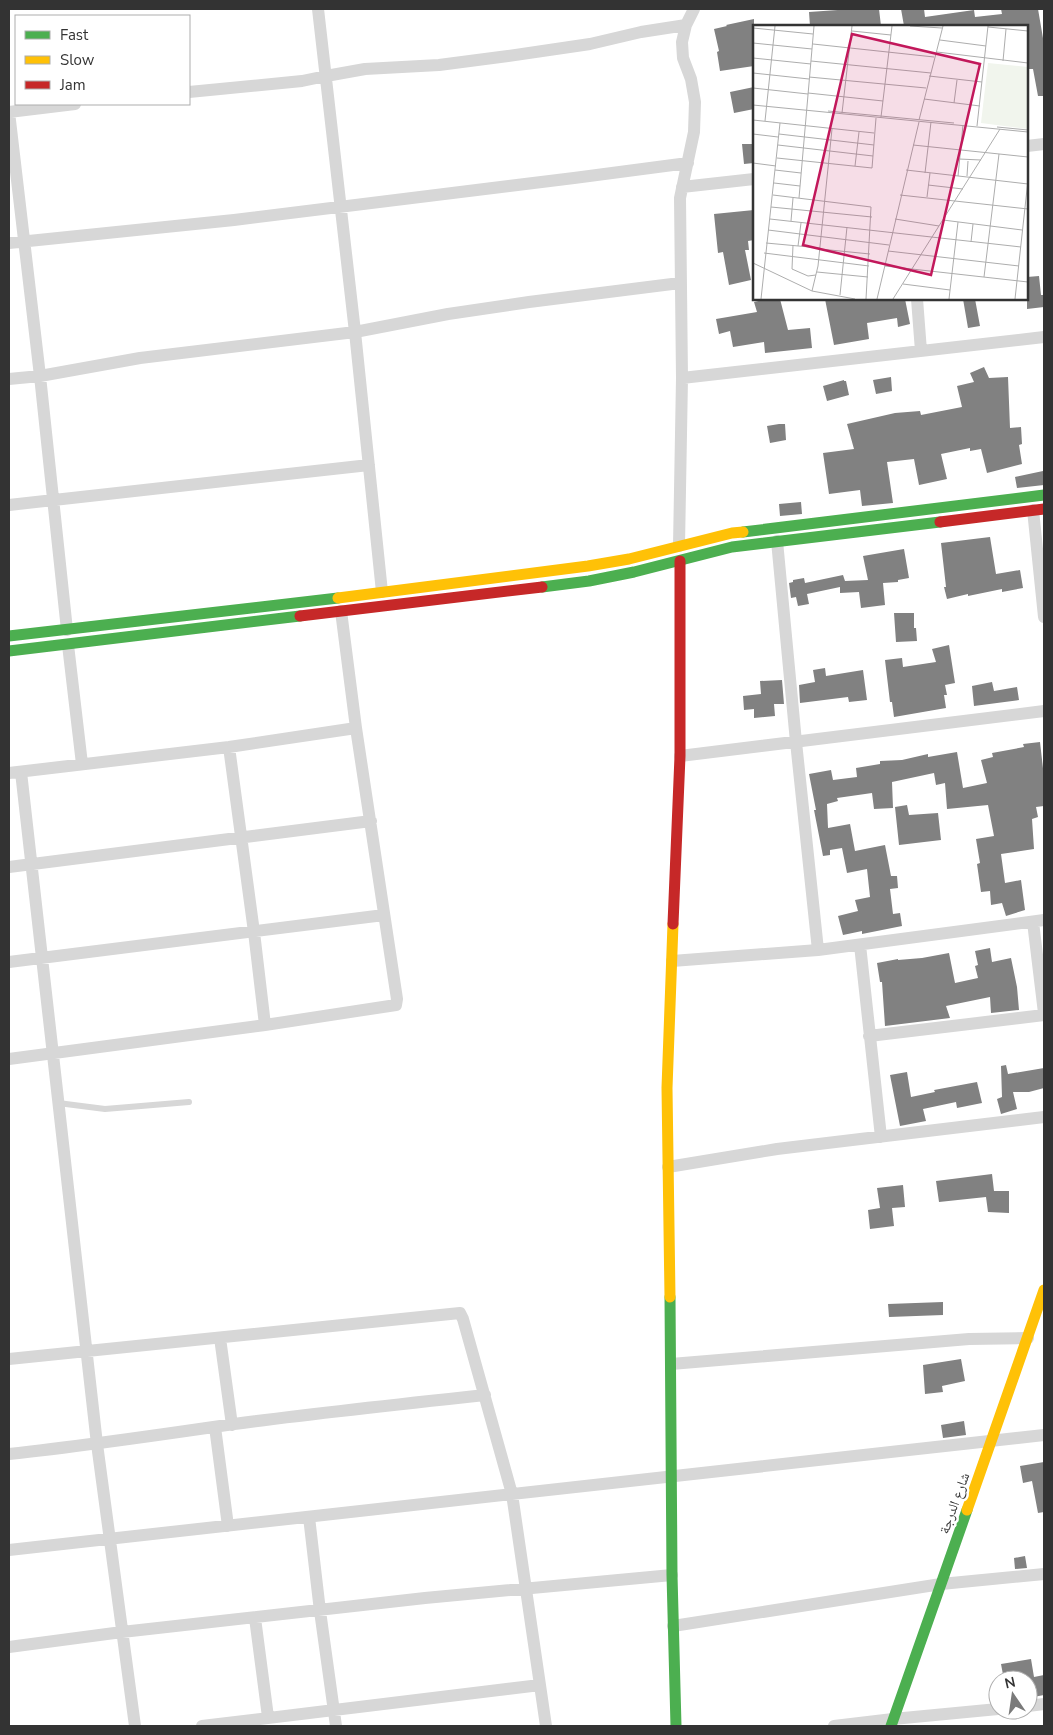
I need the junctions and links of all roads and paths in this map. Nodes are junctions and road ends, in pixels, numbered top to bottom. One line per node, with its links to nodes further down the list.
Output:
1 (318, 9): 4 (street)
2 (694, 9): 3 (street)
3 (686, 25): 4 (street); 10 (street)
4 (326, 76): 5 (street); 13 (street)
5 (190, 92)
6 (67, 105): 7 (street)
7 (9, 112): 14 (street)
8 (1044, 144): 9 (street)
9 (1028, 146)
10 (688, 163): 12 (street); 13 (street)
11 (753, 179): 12 (street)
12 (682, 187): 16 (street)
13 (341, 206): 14 (street); 18 (street)
14 (25, 242): 15 (street); 21 (street)
15 (9, 243)
16 (680, 282): 18 (street); 22 (street)
17 (917, 300): 20 (street)
18 (355, 332): 21 (street); 24 (street)
19 (1044, 337): 20 (street)
20 (921, 351): 22 (street)
21 (40, 376): 23 (street); 26 (street)
22 (682, 378): 30 (street)
23 (9, 379)
24 (369, 466): 26 (street); 32 (street)
25 (1044, 495): 30 (street)
26 (52, 500): 27 (street); 35 (street)
27 (9, 504)
28 (1039, 509): 29 (street); 34 (street)
29 (777, 542): 31 (street); 41 (street)
30 (679, 546): 32 (street)
31 (680, 561): 33 (street); 43 (street)
32 (382, 592): 35 (street)
33 (341, 612): 37 (street); 40 (street)
34 (1044, 617)
35 (67, 630): 36 (street)
36 (9, 636)
37 (68, 645): 38 (street); 44 (street)
38 (9, 651)
39 (1044, 711): 41 (street)
40 (356, 728): 42 (street); 46 (street)
41 (796, 742): 43 (street); 54 (street)
42 (229, 747): 44 (street); 47 (street)
43 (680, 756): 56 (street)
44 (82, 764): 45 (street)
45 (15, 773): 48 (street)
46 (370, 821): 47 (street); 50 (street)
47 (241, 838): 48 (street); 52 (street)
48 (30, 865): 49 (street); 55 (street)
49 (9, 867)
50 (384, 915): 52 (street); 59 (street)
51 (1039, 921): 53 (street); 58 (street)
52 (254, 932): 55 (street); 59 (street)
53 (860, 945): 54 (street); 60 (street)
54 (818, 950): 56 (street)
55 (42, 958): 57 (street); 61 (street)
56 (672, 961): 67 (street)
57 (9, 962)
58 (1044, 1014): 60 (street)
59 (265, 1025): 61 (street)
60 (869, 1036): 66 (street)
61 (52, 1055): 62 (street); 64 (street)
62 (9, 1059)
63 (189, 1102): 64 (lane)
64 (58, 1103): 71 (street)
65 (1044, 1116): 66 (street)
66 (881, 1136): 67 (street)
67 (668, 1166): 73 (street)
68 (1044, 1290): 70 (street, شارع الدرجة)
69 (220, 1338): 71 (street); 74 (street); 75 (street)
70 (1028, 1338): 73 (street); 78 (street, شارع الدرجة)
71 (87, 1351): 72 (street); 79 (street)
72 (9, 1358)
73 (671, 1364): 81 (street)
74 (485, 1395): 75 (street); 82 (street)
75 (232, 1424): 76 (street)
76 (215, 1427): 79 (street); 84 (street)
77 (1044, 1435): 78 (street)
78 (992, 1440): 81 (street); 89 (street, شارع الدرجة)
79 (97, 1444): 80 (street); 85 (street)
80 (9, 1454)
81 (672, 1476): 82 (street); 88 (street)
82 (512, 1494): 83 (street); 90 (street)
83 (309, 1516): 84 (street); 91 (street)
84 (228, 1526): 85 (street)
85 (108, 1539): 86 (street); 94 (street)
86 (9, 1550)
87 (1044, 1574): 89 (street)
88 (672, 1575): 90 (street); 93 (street)
89 (941, 1584): 93 (street); 100 (street, شارع الدرجة)
90 (526, 1588): 91 (street); 96 (street)
91 (320, 1611): 92 (street); 97 (street)
92 (256, 1618): 94 (street); 99 (street)
93 (673, 1626): 105 (street)
94 (122, 1632): 95 (street); 101 (street)
95 (9, 1647)
96 (540, 1685): 97 (street); 104 (street)
97 (334, 1710): 99 (street); 103 (street)
98 (988, 1710): 100 (street)
99 (268, 1717): 102 (street)
100 (892, 1722): 106 (street)
101 (132, 1726)
102 (202, 1726)
103 (336, 1726)
104 (546, 1726)
105 (676, 1726)
106 (834, 1726)

